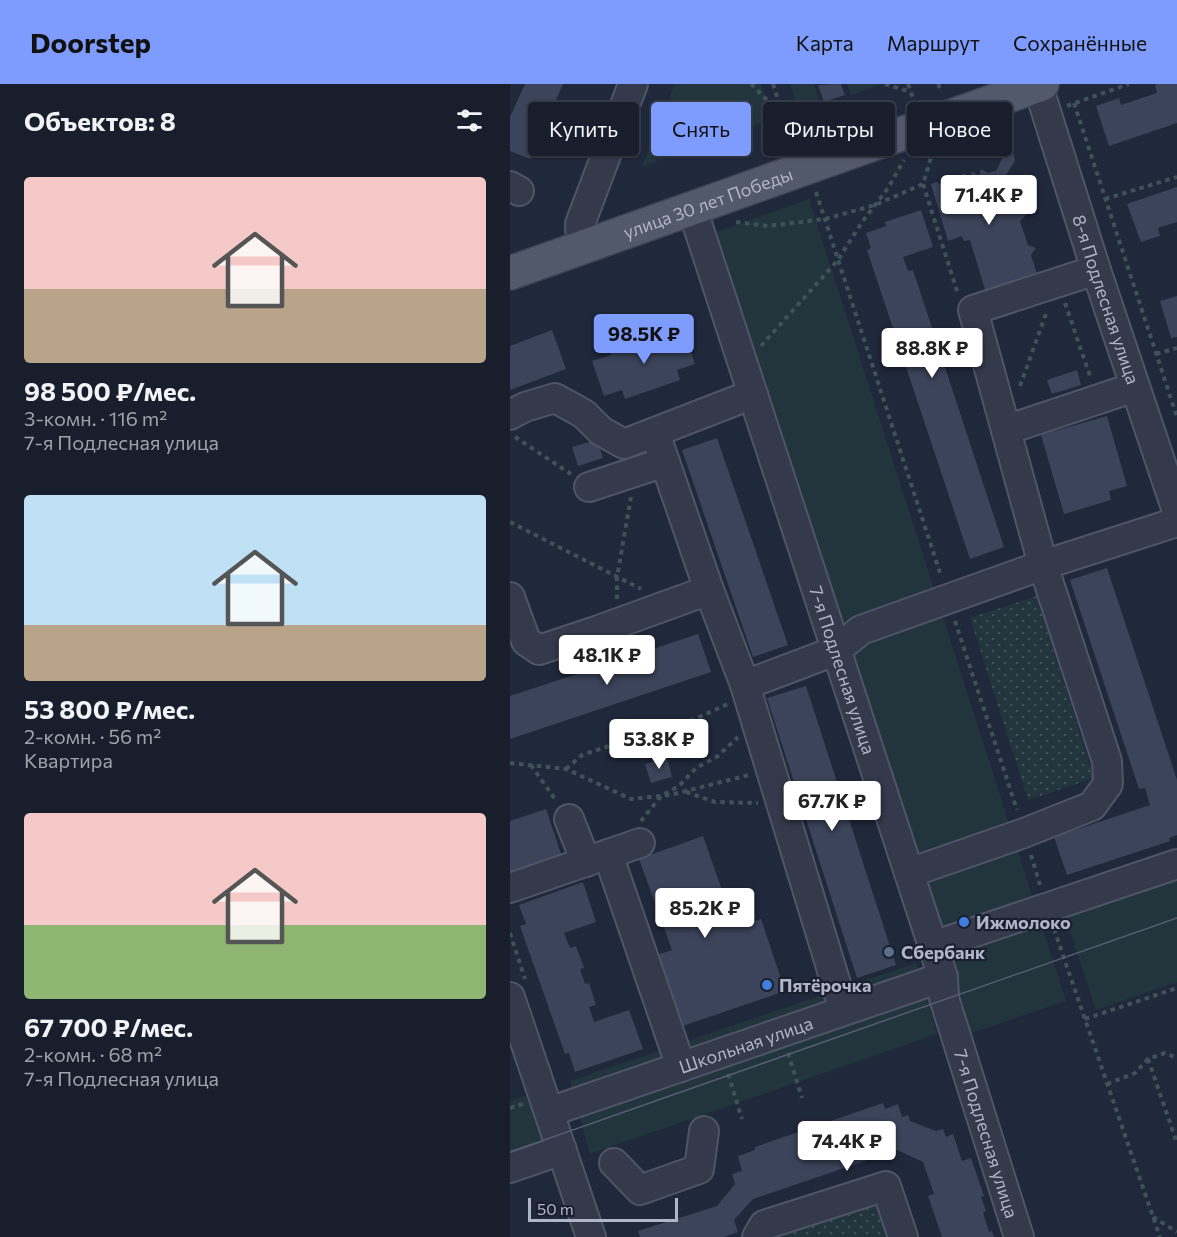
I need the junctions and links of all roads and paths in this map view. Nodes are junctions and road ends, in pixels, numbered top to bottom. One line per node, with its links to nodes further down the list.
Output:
1 (633, 84): 24 (street)
2 (751, 84): 11 (path)
3 (773, 84): 12 (path)
4 (885, 84): 9 (path)
5 (908, 84): 9 (path)
6 (938, 84): 8 (path)
7 (1040, 85): 21 (main road, улица 30 лет Победы); 26 (street, 8-я Подлесная улица)
8 (941, 91)
9 (911, 92): 10 (path)
10 (915, 101)
11 (770, 102)
12 (779, 102)
13 (1074, 104): 19 (path)
14 (931, 156): 17 (path)
15 (905, 160): 20 (path)
16 (1177, 177): 19 (path)
17 (923, 184): 20 (path); 29 (path)
18 (816, 192): 22 (path)
19 (1105, 199): 31 (path)
20 (875, 205): 22 (path); 25 (path)
21 (692, 208): 24 (main road, улица 30 лет Победы); 32 (street, 7-я Подлесная улица)
22 (825, 219): 23 (path); 25 (path)
23 (732, 221)
24 (581, 248): 27 (main road, улица 30 лет Победы)
25 (838, 260): 32 (path); 51 (path)
26 (1096, 270): 28 (street); 33 (street, 8-я Подлесная улица)
27 (510, 273)
28 (1058, 283): 29 (street); 35 (path); 38 (path)
29 (973, 310): 38 (street)
30 (1177, 348): 31 (path)
31 (1156, 354): 37 (path)
32 (743, 367): 34 (street, 7-я Подлесная улица)
33 (1136, 387): 35 (street); 44 (street, 8-я Подлесная улица)
34 (753, 394): 39 (street); 54 (street, 7-я Подлесная улица)
35 (1098, 400): 38 (street)
36 (510, 415): 39 (street)
37 (1177, 417)
38 (1006, 430): 47 (street)
39 (655, 433): 41 (street)
40 (510, 435): 43 (path)
41 (665, 462): 42 (street); 49 (street)
42 (637, 471): 43 (street); 48 (path)
43 (589, 487)
44 (1177, 511)
45 (510, 522): 48 (path)
46 (1177, 522): 47 (street)
47 (1043, 565): 51 (street); 65 (street)
48 (617, 577): 52 (path); 53 (path)
49 (709, 590): 52 (street); 55 (street)
50 (510, 597): 53 (street)
51 (948, 599): 54 (street); 65 (path)
52 (671, 604): 53 (street)
53 (616, 624)
54 (835, 651): 55 (street); 69 (street, 7-я Подлесная улица)
55 (745, 685): 56 (street); 59 (path)
56 (753, 712): 60 (street); 62 (path)
57 (510, 762): 58 (path)
58 (531, 765): 59 (path); 64 (path)
59 (566, 768): 62 (path)
60 (770, 769): 61 (path); 63 (street)
61 (686, 792): 62 (path); 63 (path)
62 (661, 796): 66 (path)
63 (781, 805): 75 (street)
64 (570, 819): 67 (street)
65 (1024, 833): 69 (street); 71 (path)
66 (640, 843): 67 (street)
67 (597, 858): 70 (street); 82 (street)
68 (1177, 864): 71 (street)
69 (909, 873): 72 (street, 7-я Подлесная улица)
70 (510, 888)
71 (1047, 907): 72 (street); 77 (path)
72 (933, 946): 73 (street, 7-я Подлесная улица)
73 (943, 976): 75 (street, Школьная улица); 97 (street, 7-я Подлесная улица)
74 (1177, 988): 77 (path)
75 (844, 1010): 78 (street, Школьная улица)
76 (513, 1013): 85 (street)
77 (1084, 1019): 83 (path)
78 (782, 1032): 79 (street, Школьная улица); 84 (path)
79 (721, 1053): 82 (street, Школьная улица); 86 (path)
80 (1177, 1058): 81 (path)
81 (1148, 1059): 83 (path); 88 (path)
82 (681, 1067): 85 (street, Школьная улица)
83 (1107, 1084): 92 (path)
84 (802, 1098)
85 (549, 1112): 89 (street)
86 (742, 1119)
87 (704, 1131): 90 (street)
88 (1177, 1143)
89 (562, 1150): 91 (street); 94 (street)
90 (614, 1163)
91 (510, 1168)
92 (1153, 1217): 93 (path); 98 (path)
93 (1177, 1232)
94 (591, 1237)
95 (757, 1237): 96 (street)
96 (903, 1237)
97 (1019, 1237)
98 (1160, 1237)

